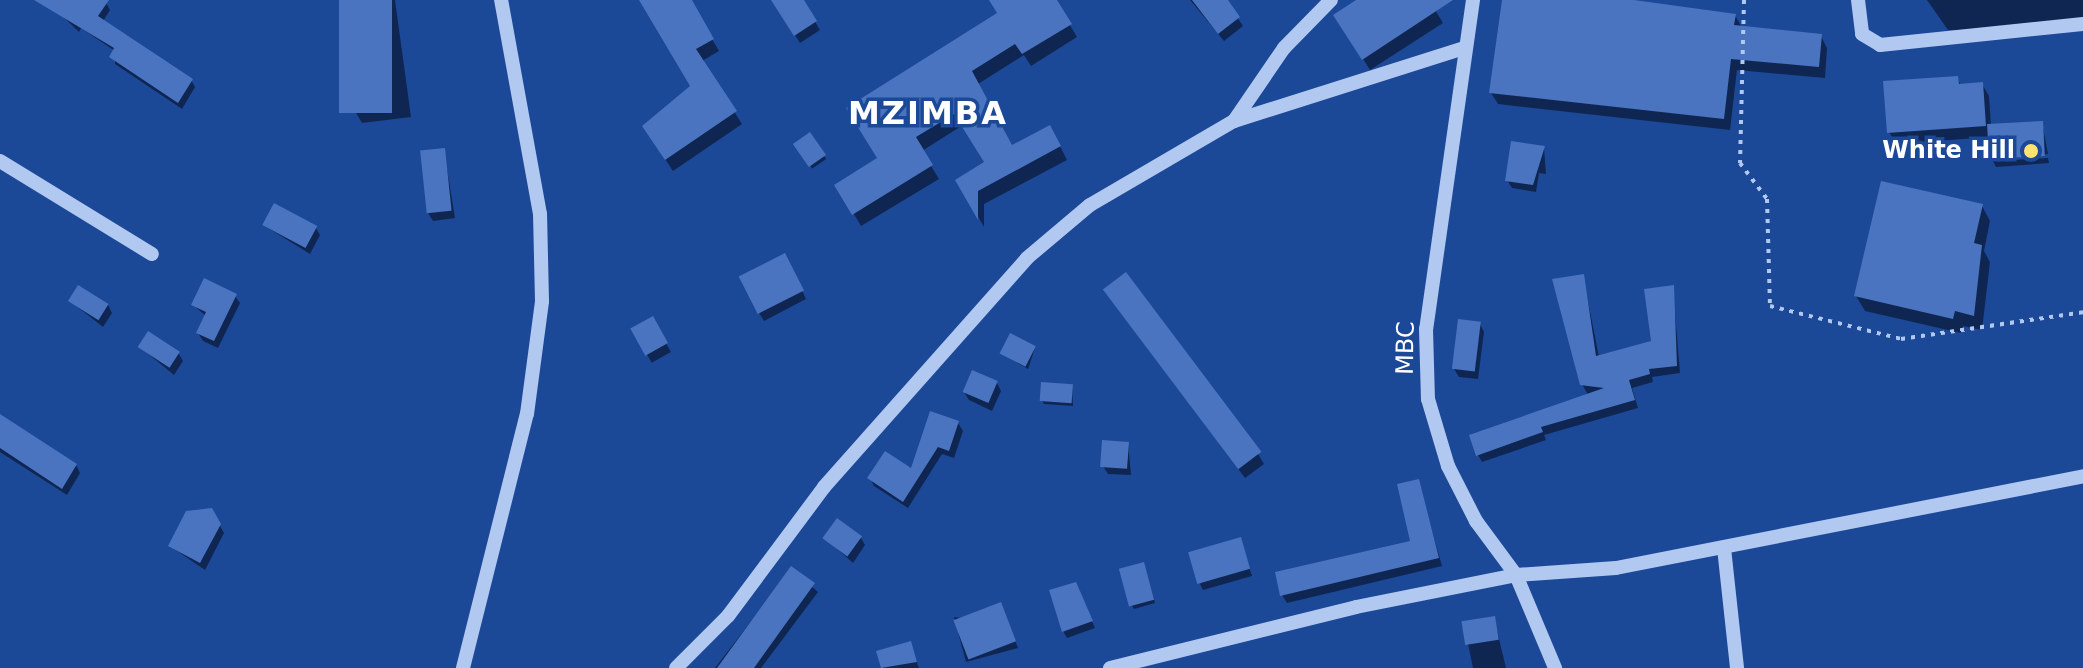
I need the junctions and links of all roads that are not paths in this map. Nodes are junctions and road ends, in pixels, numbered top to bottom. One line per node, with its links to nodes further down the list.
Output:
1 (501, 0): 13 (street)
2 (1331, 0): 7 (street)
3 (1473, 0): 6 (street, MBC)
4 (1858, 0): 5 (street)
5 (2083, 24)
6 (1464, 48): 7 (street); 12 (street, MBC)
7 (1234, 121): 14 (street)
8 (0, 161): 9 (street)
9 (152, 254)
10 (2083, 476): 11 (street)
11 (1724, 548): 12 (street); 17 (street)
12 (1516, 575): 15 (street); 16 (street, MBC)
13 (463, 668)
14 (676, 668)
15 (1110, 668)
16 (1555, 668)
17 (1737, 668)

